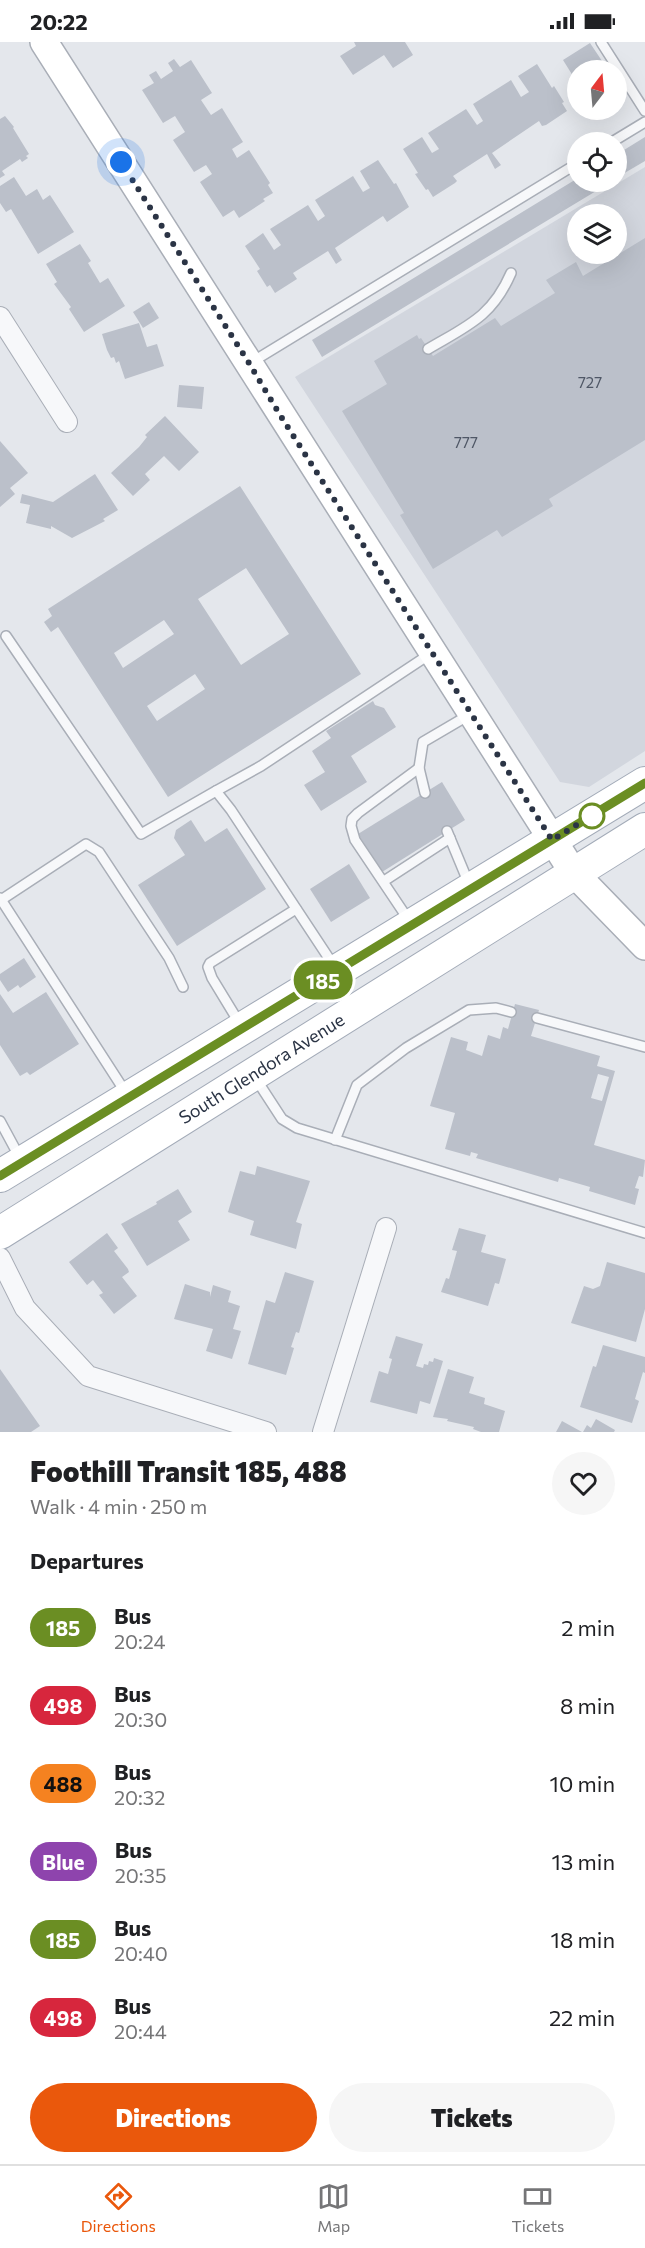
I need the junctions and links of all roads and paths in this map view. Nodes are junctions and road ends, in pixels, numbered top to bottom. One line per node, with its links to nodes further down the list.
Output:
1 (44, 42): 10 (street)
2 (601, 42): 3 (lane)
3 (645, 111)
4 (645, 122): 5 (lane)
5 (627, 133)
6 (567, 170): 10 (lane)
7 (512, 273): 9 (lane)
8 (0, 316): 11 (street)
9 (428, 349)
10 (249, 363): 13 (street)
11 (67, 422)
12 (6, 636): 17 (lane)
13 (432, 652): 14 (street); 17 (lane)
14 (471, 714): 15 (lane); 20 (street)
15 (419, 768): 18 (lane); 22 (lane)
16 (645, 783): 20 (main road)
17 (216, 791): 25 (lane)
18 (425, 793)
19 (645, 829): 21 (main road, South Glendora Avenue)
20 (552, 840): 21 (street); 23 (main road)
21 (573, 872): 27 (street); 34 (main road, South Glendora Avenue)
22 (384, 881): 23 (lane); 26 (lane)
23 (471, 889): 26 (main road)
24 (1, 899): 29 (lane); 35 (lane)
25 (296, 909): 28 (lane); 32 (lane)
26 (412, 925): 28 (main road)
27 (645, 946)
28 (337, 971): 32 (main road)
29 (183, 987)
30 (512, 1012): 37 (lane)
31 (537, 1018): 33 (lane)
32 (243, 1028): 35 (main road)
33 (645, 1047)
34 (253, 1074): 37 (lane); 40 (main road, South Glendora Avenue)
35 (128, 1098): 38 (main road)
36 (0, 1121): 38 (lane)
37 (335, 1140): 41 (lane)
38 (11, 1169)
39 (387, 1228): 44 (street)
40 (0, 1233)
41 (645, 1233)
42 (0, 1258): 43 (street)
43 (266, 1432)
44 (323, 1432)

